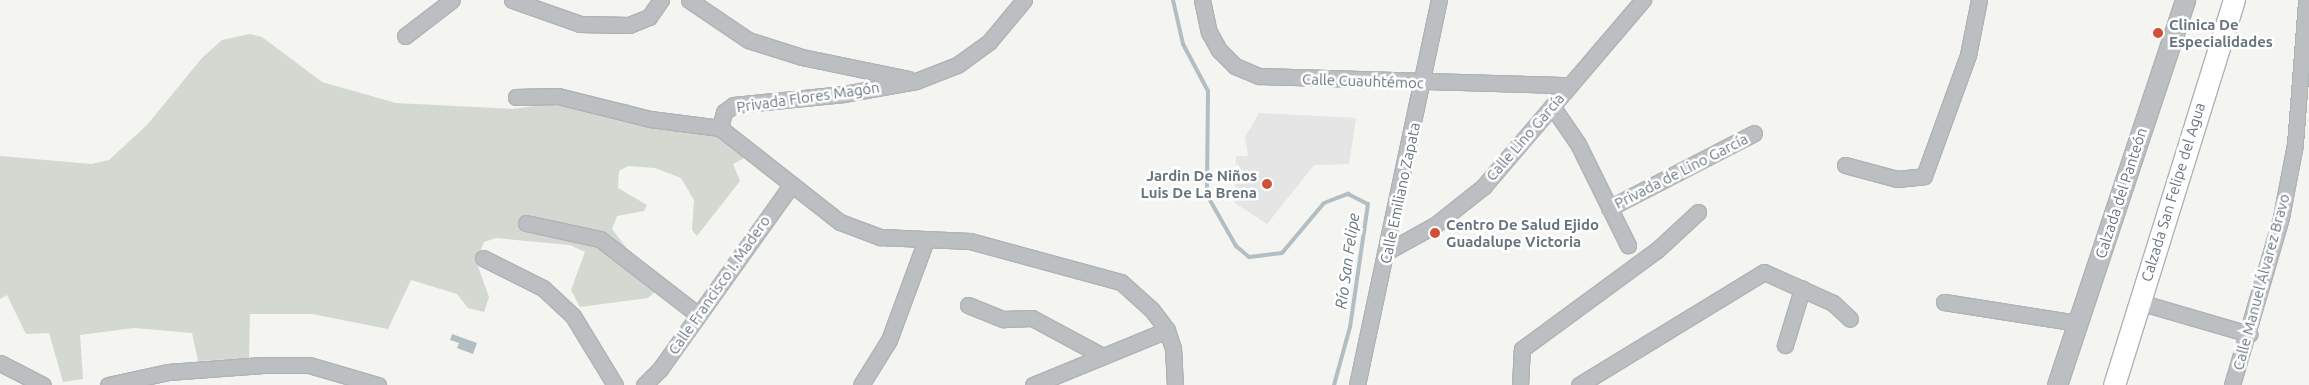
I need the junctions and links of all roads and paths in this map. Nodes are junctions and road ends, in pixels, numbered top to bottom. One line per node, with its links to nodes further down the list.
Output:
1 (452, 0): 13 (street)
2 (512, 0): 3 (street)
3 (661, 0)
4 (689, 0): 14 (street)
5 (1202, 0): 15 (street, Calle Cuauhtémoc)
6 (1439, 0): 15 (street, Calle Emiliano Zapata)
7 (1643, 0): 16 (street, Calle Lino García)
8 (1979, 0): 21 (street)
9 (2185, 0): 36 (street, Calzada del Panteón)
10 (2234, 0): 32 (main road, Calzada San Felipe del Agua)
11 (1018, 2): 14 (street, Privada Flores Magón)
12 (2307, 2): 38 (street, Calle Manuel Álvarez Bravo)
13 (405, 36)
14 (916, 81): 19 (street, Privada Flores Magón)
15 (1422, 82): 16 (street, Calle Cuauhtémoc); 28 (street, Calle Emiliano Zapata)
16 (1570, 85): 18 (street, Calle Lino García)
17 (516, 97): 19 (street)
18 (1552, 106): 23 (street); 28 (street, Calle Lino García)
19 (720, 128): 22 (street, Privada Flores Magón)
20 (1754, 133): 23 (street, Privada de Lino García)
21 (1845, 165)
22 (792, 184): 26 (street, Privada Flores Magón); 34 (street, Calle Francisco I. Madero)
23 (1608, 208): 27 (street)
24 (1698, 212): 51 (street)
25 (526, 223): 34 (street)
26 (926, 240): 37 (street, Privada Flores Magón); 47 (street)
27 (1628, 245)
28 (1388, 251): 50 (street, Calle Emiliano Zapata)
29 (483, 258): 45 (street)
30 (1802, 289): 35 (street); 39 (street); 52 (street)
31 (1944, 302): 36 (street)
32 (2139, 302): 38 (street); 54 (main road, Calzada San Felipe del Agua)
33 (968, 305): 40 (street)
34 (697, 314): 46 (street, Calle Francisco I. Madero)
35 (1850, 319)
36 (2078, 323): 53 (street, Calzada del Panteón)
37 (1167, 330): 40 (street); 49 (street, Privada Flores Magón)
38 (2249, 334): 55 (street, Calle Manuel Álvarez Bravo)
39 (1785, 345)
40 (1103, 356): 48 (street)
41 (0, 363): 43 (street)
42 (373, 384): 44 (street)
43 (43, 385)
44 (108, 385)
45 (615, 385)
46 (644, 385)
47 (860, 385)
48 (1033, 385)
49 (1175, 385)
50 (1357, 385)
51 (1520, 385)
52 (1579, 385)
53 (2057, 385)
54 (2114, 385)
55 (2232, 385)

